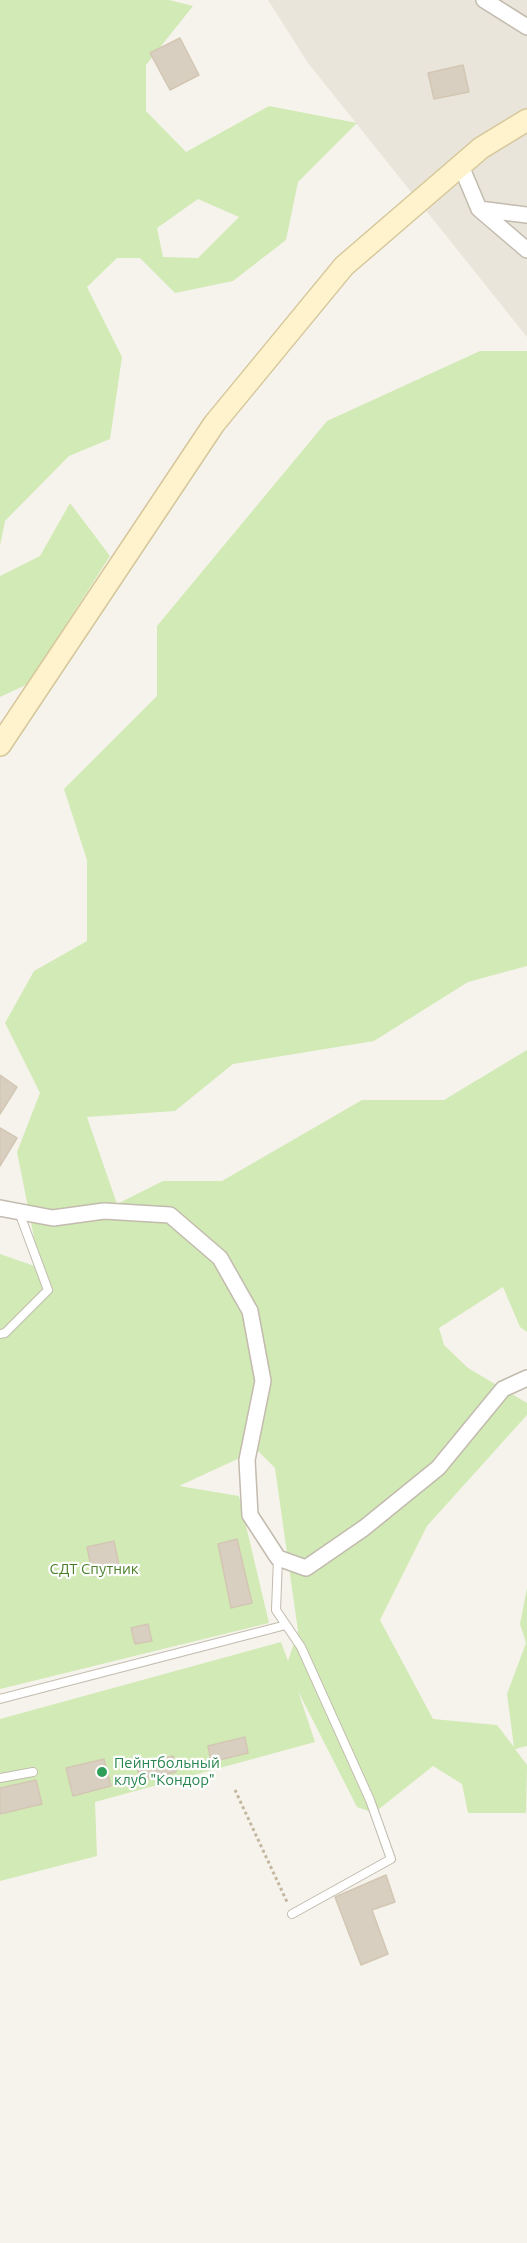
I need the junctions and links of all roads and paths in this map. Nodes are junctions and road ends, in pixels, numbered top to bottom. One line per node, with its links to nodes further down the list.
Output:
1 (484, 0): 2 (street)
2 (527, 27)
3 (527, 120): 4 (main road)
4 (461, 166): 5 (street); 8 (main road)
5 (479, 209): 6 (street); 7 (street)
6 (527, 215)
7 (527, 250)
8 (0, 745)
9 (0, 1208): 10 (street)
10 (19, 1212): 11 (lane); 13 (street)
11 (0, 1334)
12 (527, 1378): 13 (street)
13 (278, 1558): 14 (lane)
14 (286, 1625): 15 (lane); 19 (lane)
15 (0, 1699)
16 (33, 1772): 17 (lane)
17 (0, 1778)
18 (235, 1790): 19 (path)
19 (292, 1914)

